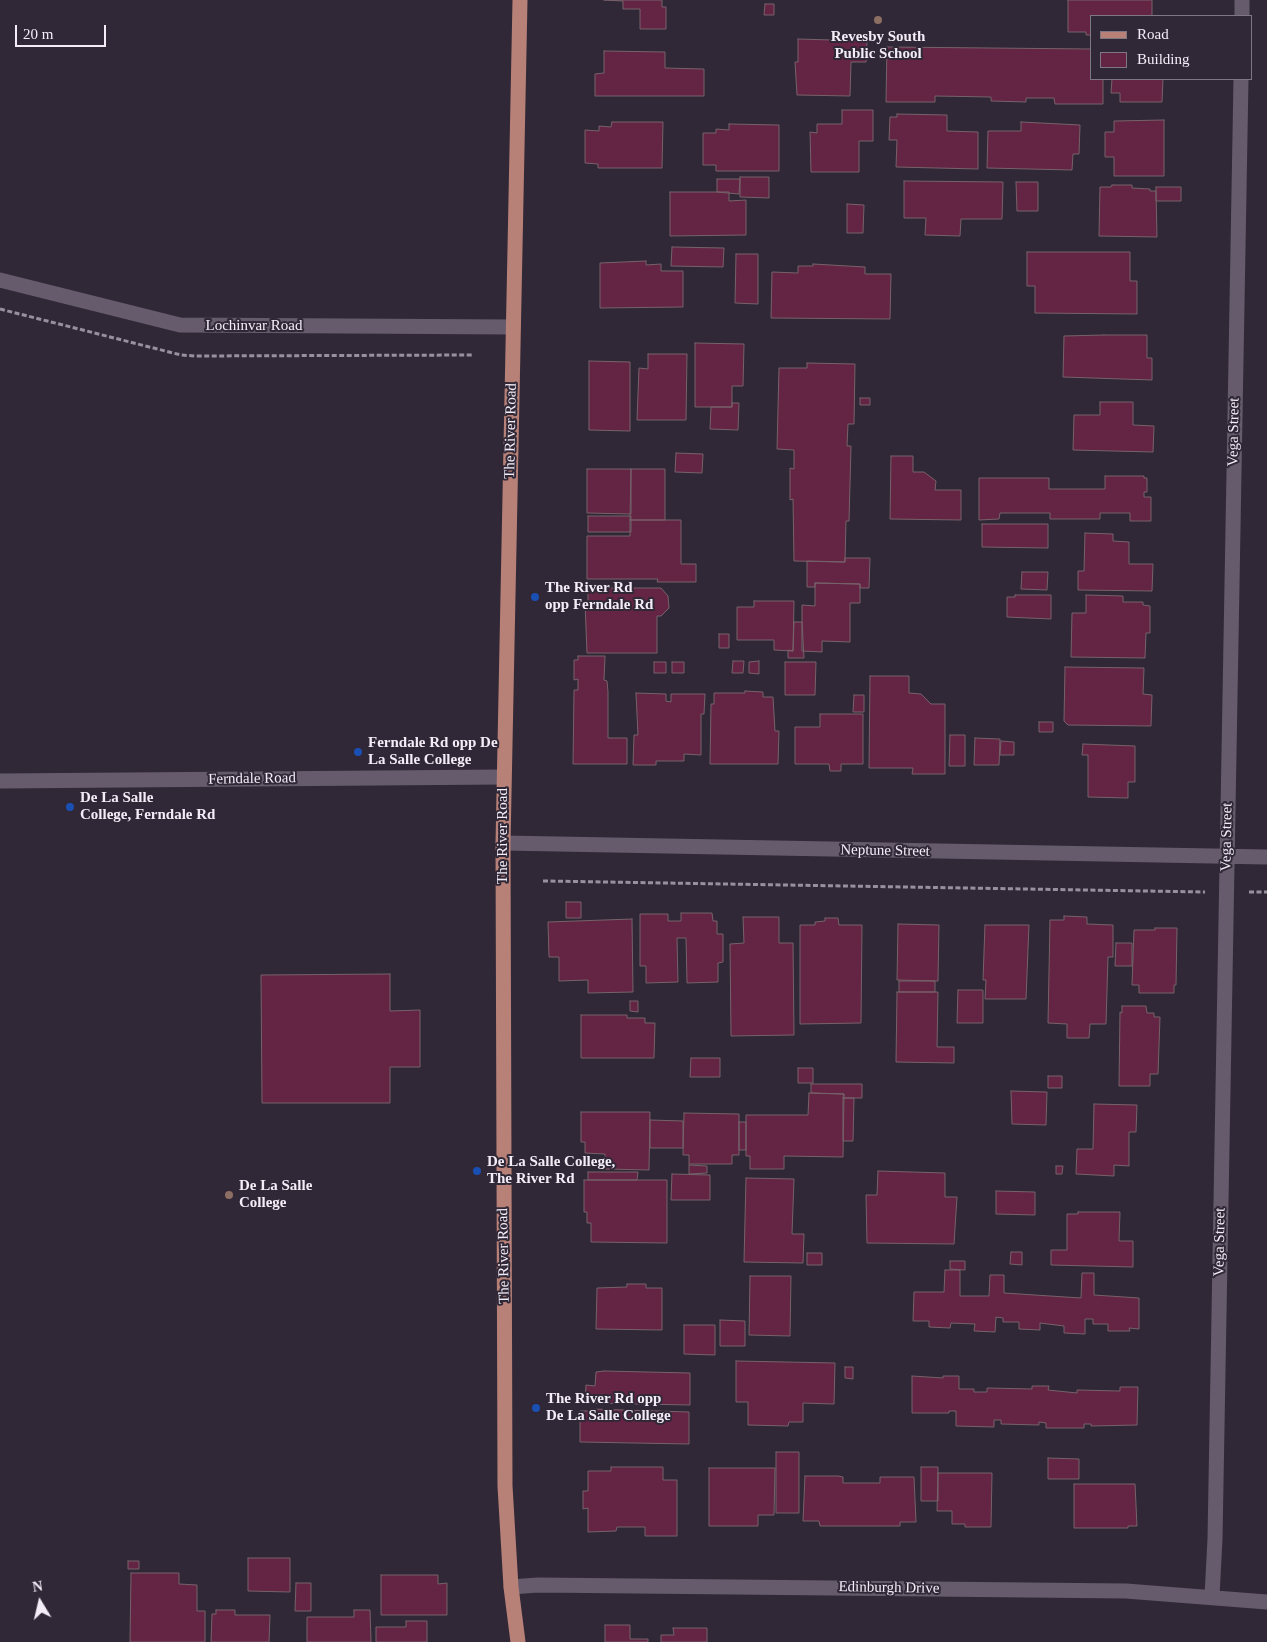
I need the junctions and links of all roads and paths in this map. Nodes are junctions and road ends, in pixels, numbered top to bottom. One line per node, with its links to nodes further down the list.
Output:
1 (520, 0): 6 (main road, The River Road)
2 (1242, 0): 3 (street)
3 (1242, 15)
4 (1240, 80): 10 (street, Vega Street)
5 (0, 280): 6 (street, Lochinvar Road)
6 (513, 327): 7 (main road, The River Road)
7 (503, 776): 8 (street, Ferndale Road); 9 (main road, The River Road)
8 (0, 781)
9 (503, 843): 10 (street, Neptune Street); 15 (main road, The River Road)
10 (1227, 856): 11 (street, Neptune Street); 13 (street, Vega Street)
11 (1267, 857)
12 (543, 881): 13 (path)
13 (1226, 892): 14 (path); 16 (street, Vega Street)
14 (1267, 892)
15 (511, 1587): 16 (street, Edinburgh Drive); 18 (main road, The River Road)
16 (1212, 1596): 17 (street, Edinburgh Drive)
17 (1267, 1602)
18 (518, 1642)

